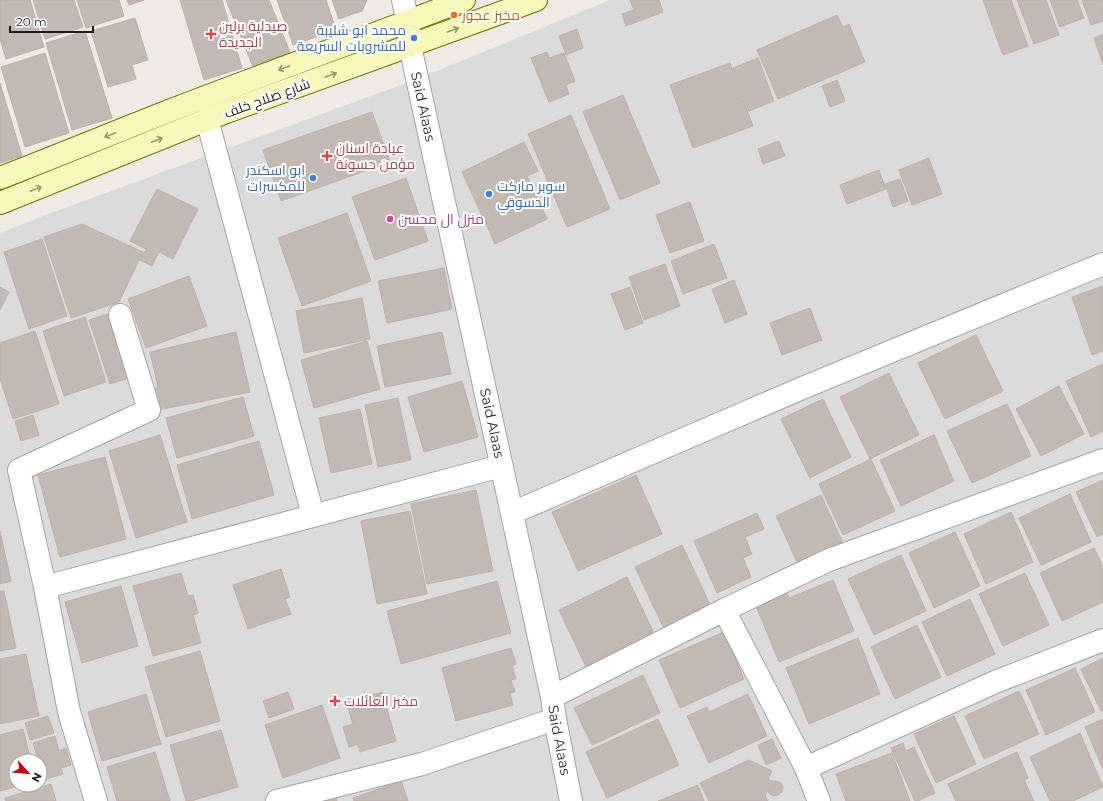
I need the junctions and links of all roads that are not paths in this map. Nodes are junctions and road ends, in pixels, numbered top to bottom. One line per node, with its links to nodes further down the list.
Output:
1 (403, 0): 4 (street, Said Alaas)
2 (464, 0): 4 (main road, شارع صلاح خلف)
3 (536, 0): 5 (main road, شارع صلاح خلف, one-way to 3)
4 (408, 22): 5 (street, Said Alaas); 7 (main road, شارع صلاح خلف, one-way to 7)
5 (410, 46): 6 (main road, شارع صلاح خلف, one-way to 5); 12 (street, Said Alaas)
6 (207, 119): 8 (main road, شارع صلاح خلف, one-way to 6); 14 (street)
7 (0, 178)
8 (0, 203)
9 (1103, 264): 13 (street)
10 (120, 315): 15 (street)
11 (1103, 460): 16 (street)
12 (501, 466): 13 (street, Said Alaas); 14 (street)
13 (512, 513): 18 (street, Said Alaas)
14 (313, 515): 15 (street)
15 (45, 587): 21 (street)
16 (724, 610): 18 (street); 20 (street)
17 (1103, 640): 20 (street)
18 (552, 697): 19 (street, Said Alaas)
19 (555, 719): 22 (street); 23 (street, Said Alaas)
20 (806, 768): 24 (street)
21 (96, 801)
22 (277, 801)
23 (571, 801)
24 (819, 801)

